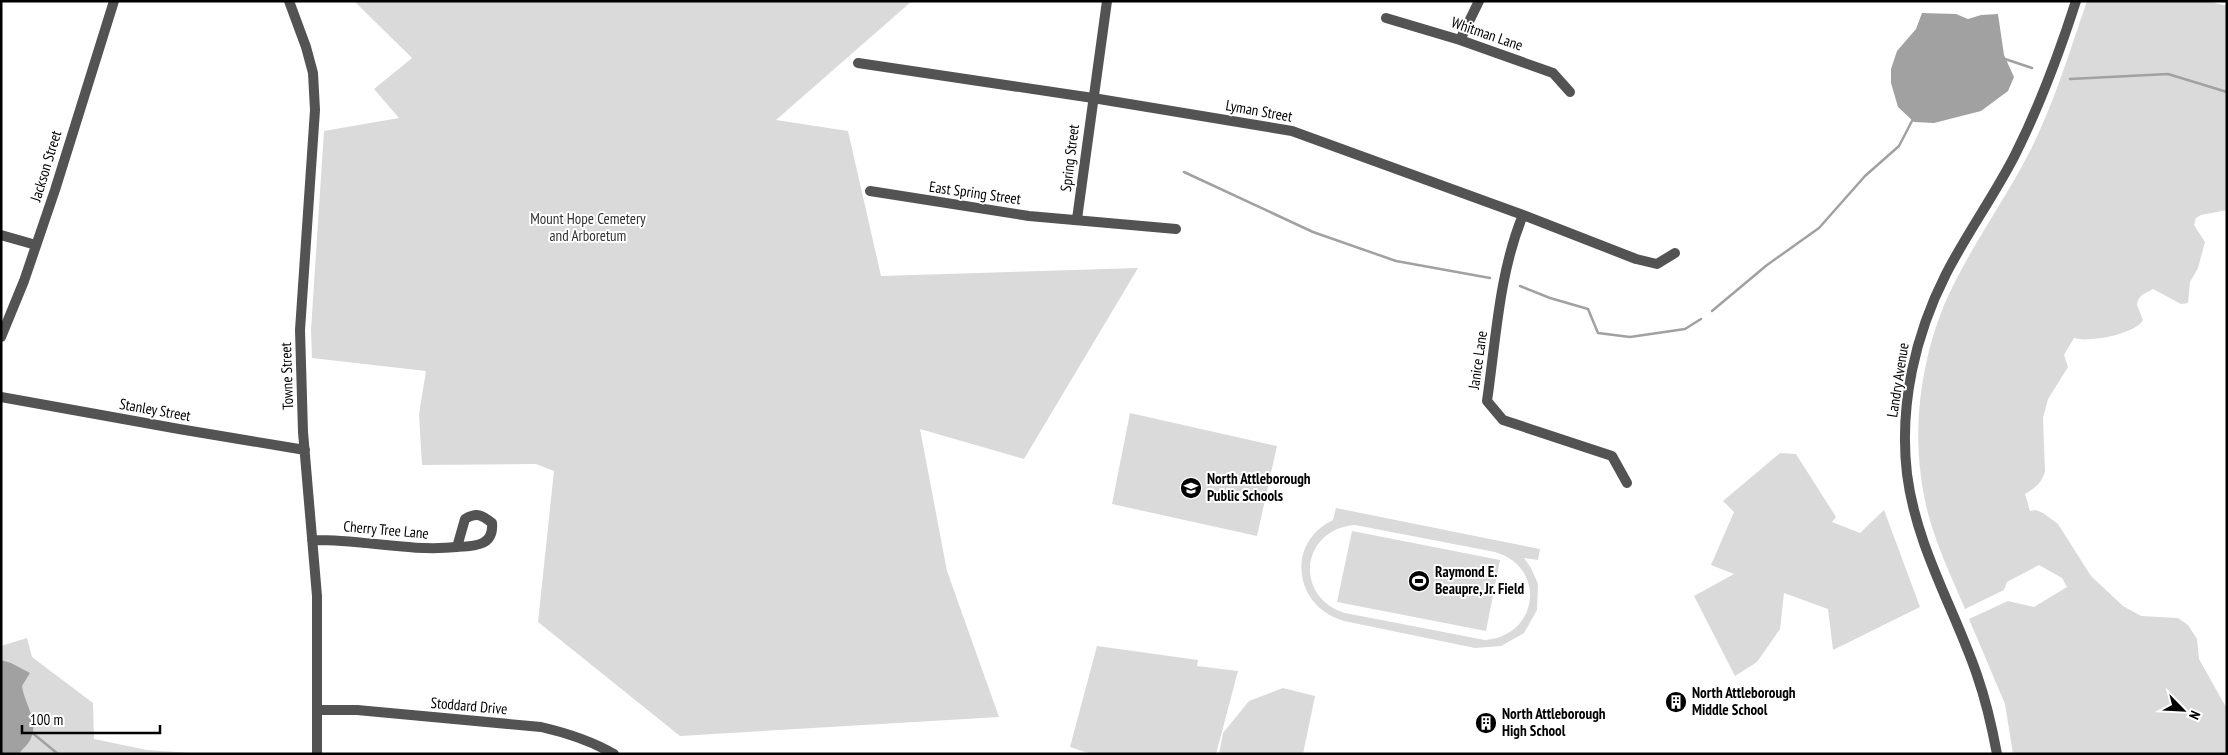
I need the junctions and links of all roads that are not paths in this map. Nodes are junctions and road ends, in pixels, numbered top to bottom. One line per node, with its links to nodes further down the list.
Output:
1 (114, 1): 16 (street, Jackson Street)
2 (289, 1): 20 (street, Towne Street)
3 (1107, 1): 10 (street, Spring Street)
4 (1479, 1): 7 (street)
5 (2076, 1): 27 (street, Landry Avenue)
6 (1386, 18): 7 (street, Whitman Lane)
7 (1460, 40): 9 (street, Whitman Lane)
8 (858, 63): 10 (street, Lyman Street)
9 (1570, 92)
10 (1093, 98): 12 (street, Lyman Street); 13 (street, Spring Street)
11 (870, 191): 13 (street, East Spring Street)
12 (1523, 215): 17 (street, Lyman Street); 21 (street, Janice Lane)
13 (1077, 219): 14 (street)
14 (1176, 229)
15 (1, 235): 16 (street)
16 (36, 245): 18 (street, Jackson Street)
17 (1675, 253)
18 (1, 337)
19 (1, 397): 20 (street, Stanley Street)
20 (305, 450): 22 (street, Towne Street)
21 (1626, 484)
22 (312, 540): 23 (street, Cherry Tree Lane); 24 (street, Towne Street)
23 (457, 547)
24 (317, 710): 25 (street, Towne Street); 26 (street, Stoddard Drive)
25 (317, 754)
26 (614, 754)
27 (1997, 754)

